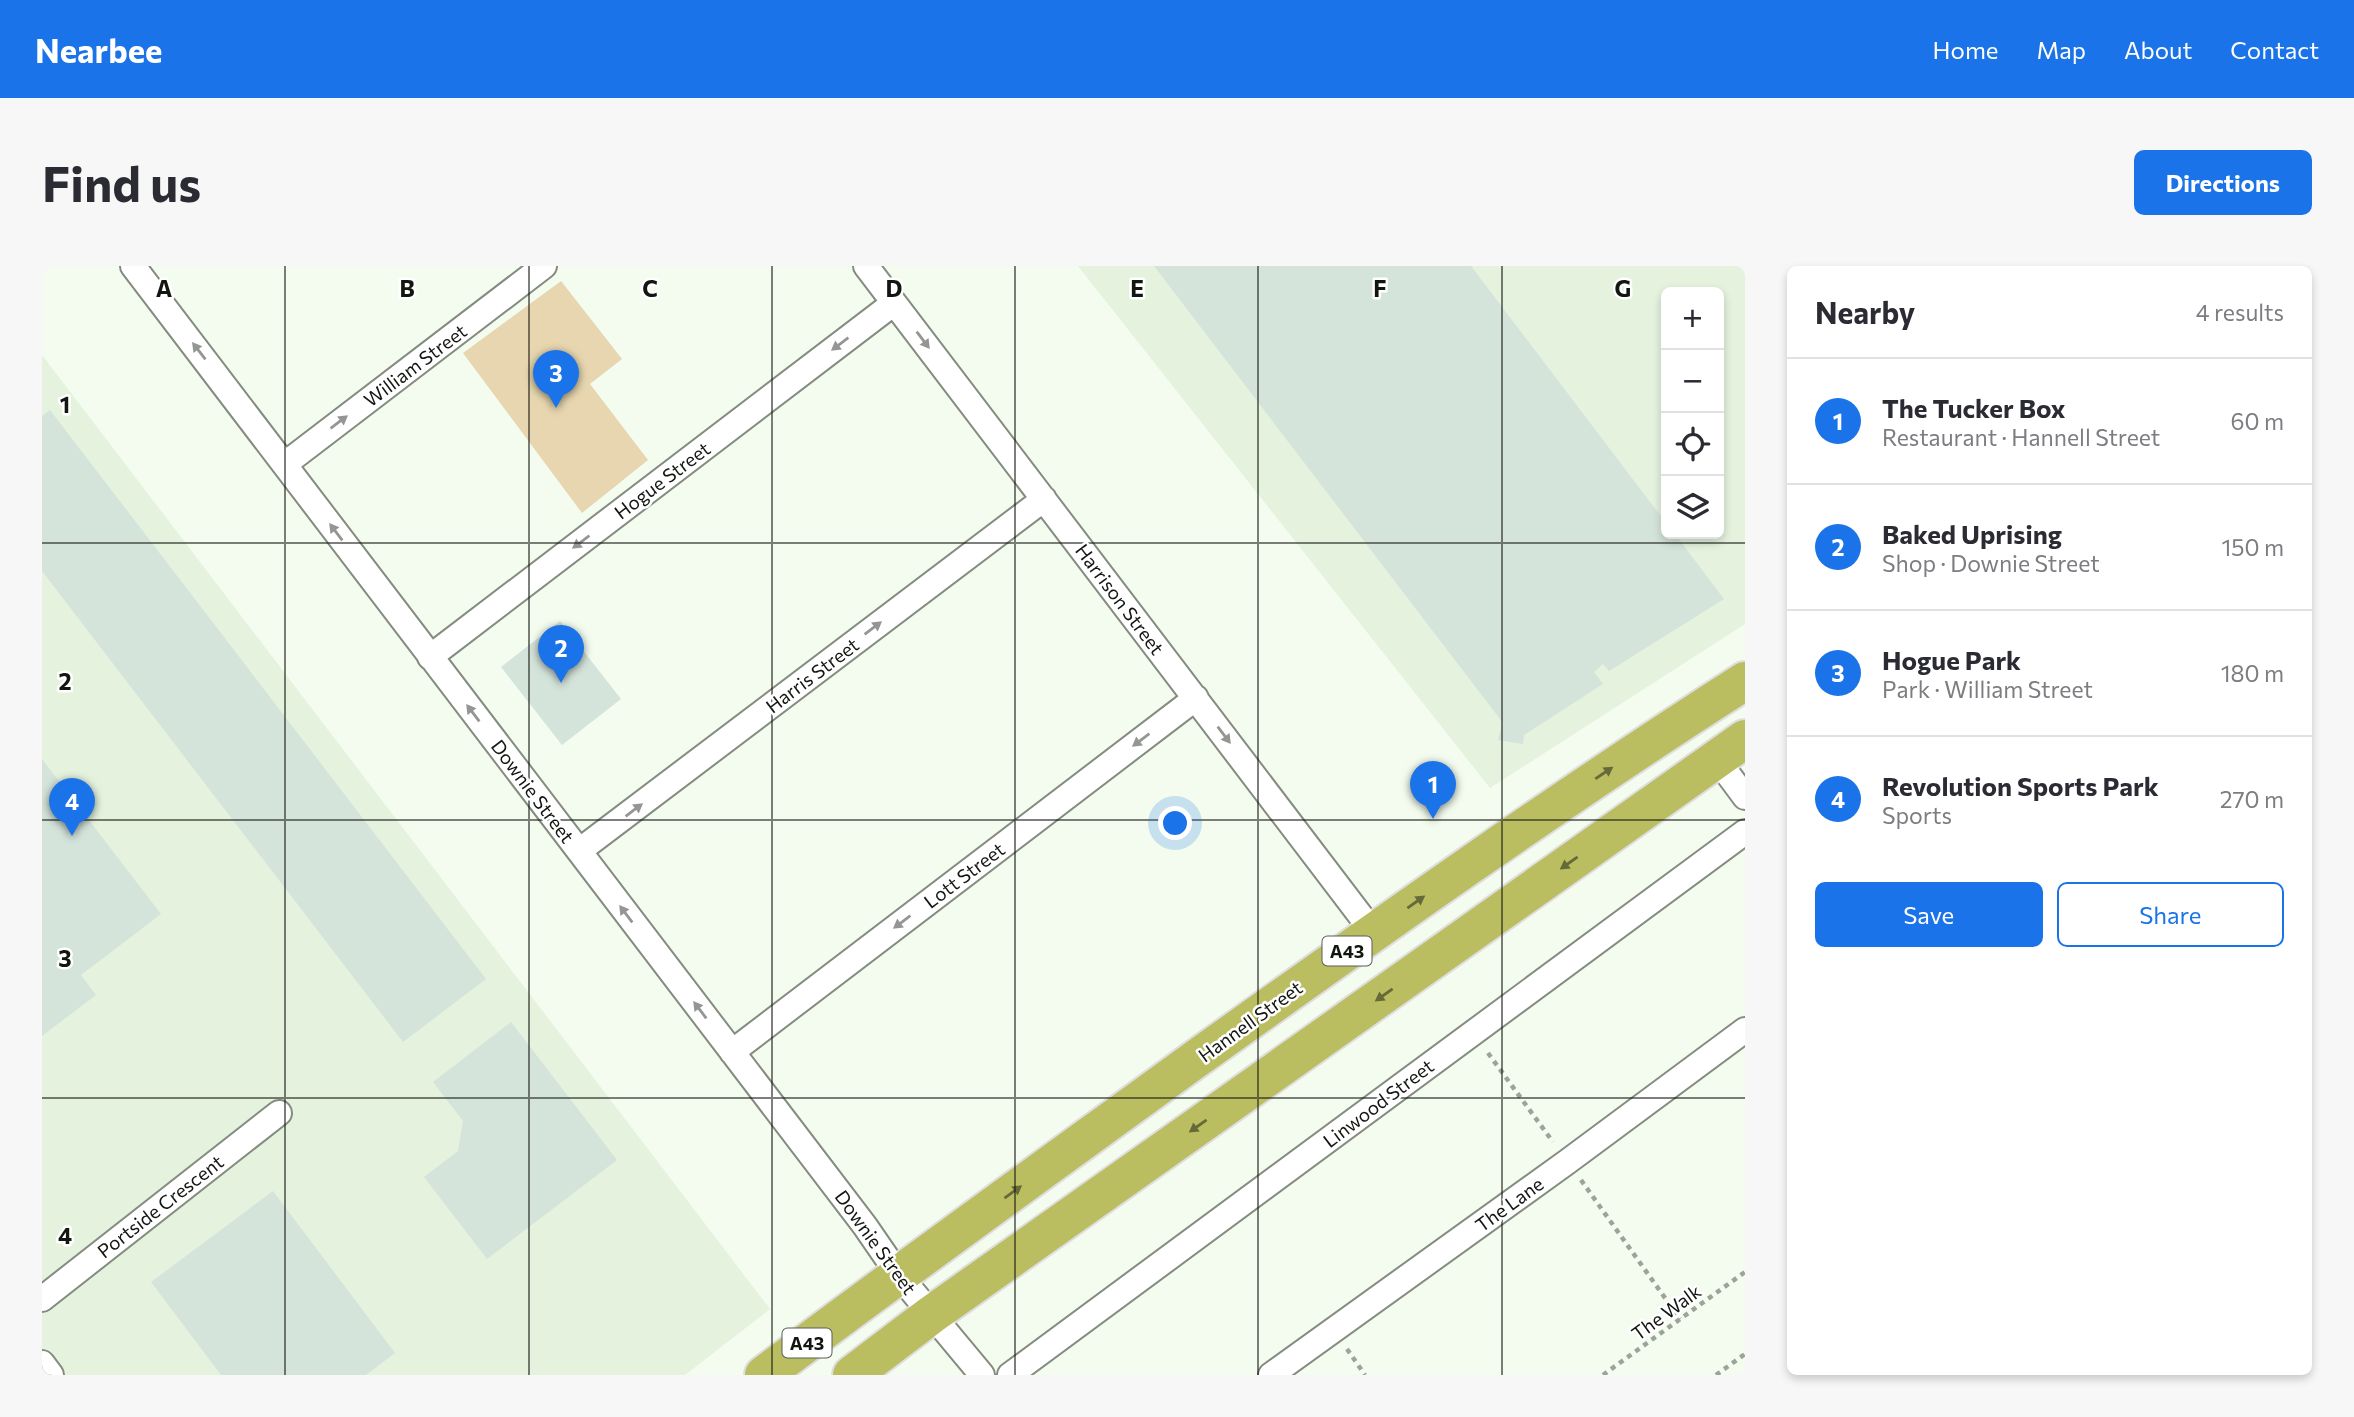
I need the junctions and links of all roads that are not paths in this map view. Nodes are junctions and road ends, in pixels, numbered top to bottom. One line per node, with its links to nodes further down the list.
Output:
1 (544, 266): 5 (street, William Street, one-way to 1)
2 (866, 266): 4 (street, Harrison Street)
3 (136, 267): 5 (street, Downie Street, one-way to 3)
4 (894, 303): 6 (street, Harrison Street, one-way to 6); 7 (street, Hogue Street, one-way to 7)
5 (285, 464): 7 (street, Downie Street, one-way to 5)
6 (1044, 499): 9 (street, Harrison Street); 13 (street, Harris Street, one-way to 6)
7 (430, 657): 13 (street, Downie Street, one-way to 7)
8 (1745, 681): 14 (highway, Hannell Street / A43, one-way to 8)
9 (1196, 698): 14 (street, Harrison Street, one-way to 14); 16 (street, Lott Street, one-way to 16)
10 (1731, 748): 11 (street); 20 (highway, A43, one-way to 20)
11 (1745, 797)
12 (1745, 832): 26 (street, Linwood Street)
13 (579, 851): 16 (street, Downie Street, one-way to 13)
14 (1373, 932): 18 (highway, Hannell Street / A43, one-way to 14)
15 (1745, 1030): 27 (street, The Lane)
16 (732, 1052): 18 (street, Downie Street)
17 (279, 1113): 19 (street, Portside Crescent)
18 (898, 1274): 20 (street, Downie Street); 23 (highway, Hannell Street / A43)
19 (42, 1299)
20 (931, 1315): 24 (highway, A43); 25 (street, Downie Street)
21 (42, 1363): 22 (street)
22 (51, 1375)
23 (764, 1375)
24 (852, 1375)
25 (982, 1375)
26 (1010, 1375)
27 (1271, 1375)

